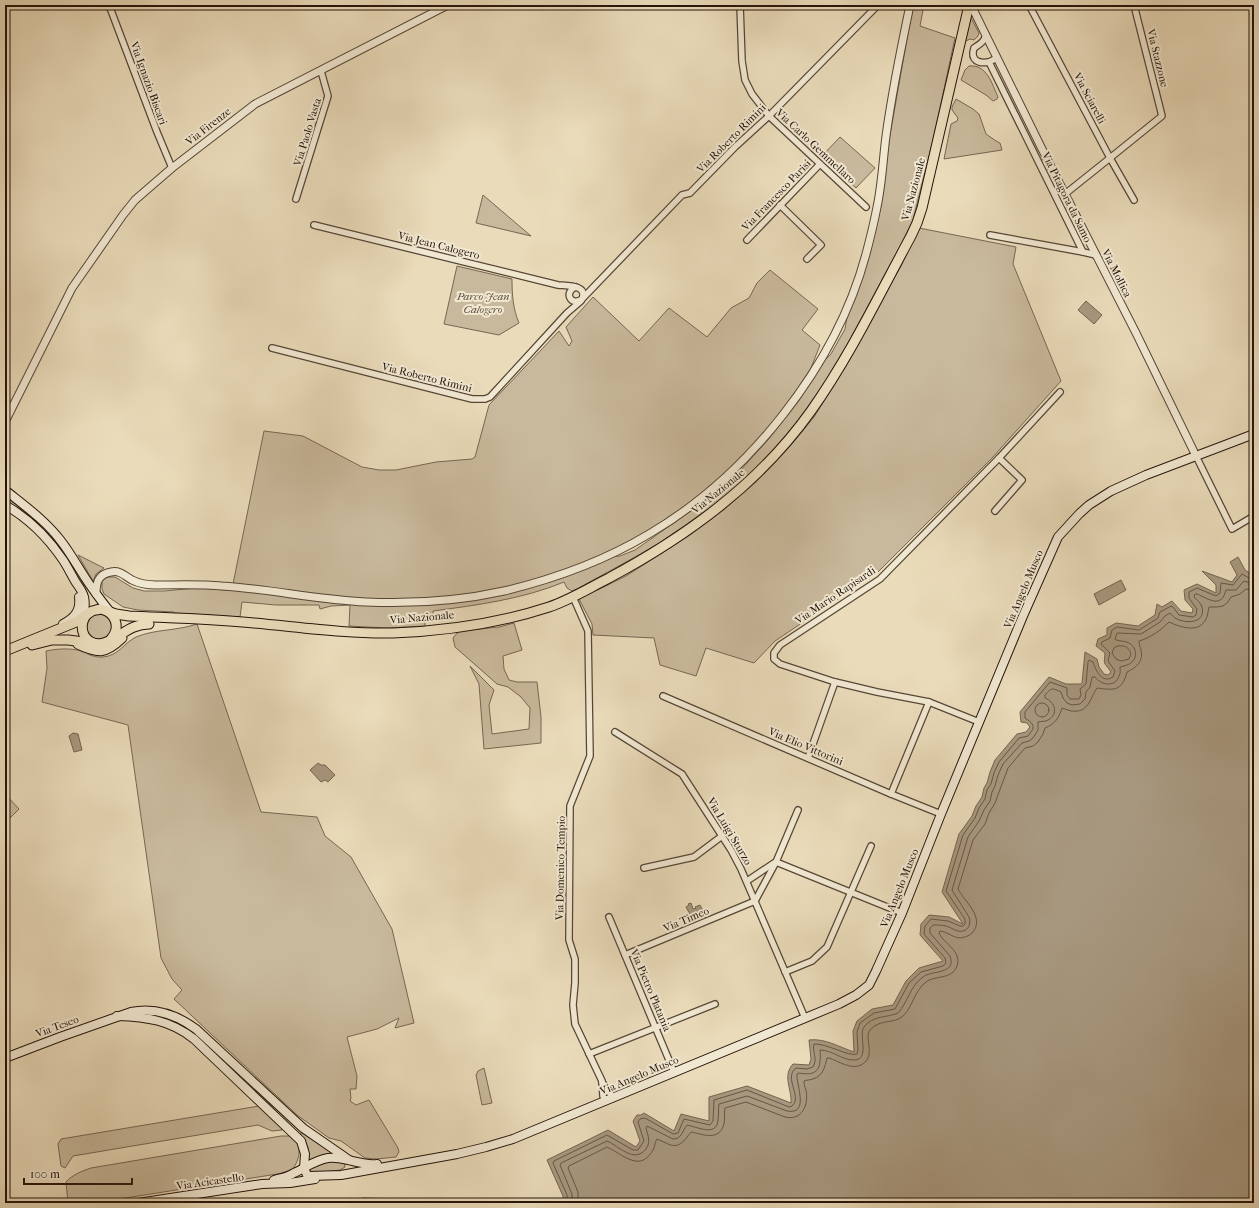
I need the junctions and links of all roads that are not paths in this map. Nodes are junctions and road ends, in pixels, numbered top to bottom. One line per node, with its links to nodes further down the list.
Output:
1 (109, 5): 16 (street, Via Ignazio Biscari)
2 (448, 5): 12 (street, Via Firenze)
3 (740, 5): 13 (street, Via Carlo Gemmellaro)
4 (878, 5): 13 (street, Via Roberto Rimini)
5 (910, 5): 45 (street)
6 (970, 5): 9 (street, Via Mollica); 46 (main road, Via Nazionale)
7 (1030, 5): 14 (street, Via Sciarelli)
8 (1134, 5): 14 (street, Via Stazzone)
9 (986, 35): 10 (street, Via Mollica); 11 (street)
10 (997, 58): 11 (street); 17 (street, Via Mollica)
11 (989, 62): 25 (street, Via Pitagora da Samo)
12 (321, 71): 16 (street, Via Firenze); 18 (street, Via Paolo Vasta)
13 (769, 116): 15 (street, Via Carlo Gemmellaro); 28 (street, Via Roberto Rimini)
14 (1110, 158): 17 (street); 19 (street, Via Sciarelli)
15 (820, 164): 20 (street, Via Francesco Parisi); 21 (street, Via Carlo Gemmellaro)
16 (172, 168): 36 (street, Via Firenze)
17 (1065, 194): 26 (street, Via Mollica)
18 (296, 199)
19 (1134, 200)
20 (780, 205): 24 (street, Via Francesco Parisi); 27 (street)
21 (866, 207)
22 (314, 225): 29 (street, Via Jean Calogero)
23 (990, 235): 25 (street, Via Pitagora da Samo)
24 (747, 240)
25 (1083, 252): 26 (street, Via Pitagora da Samo)
26 (1096, 255): 38 (street, Via Mollica)
27 (807, 259)
28 (597, 282): 30 (street); 32 (street, Via Roberto Rimini)
29 (558, 285): 30 (street, Via Jean Calogero); 31 (street)
30 (578, 287): 31 (street); 32 (street)
31 (570, 297): 32 (street); 33 (street)
32 (582, 299): 33 (street, Via Roberto Rimini)
33 (567, 313): 34 (street, Via Roberto Rimini)
34 (272, 348)
35 (1060, 392): 39 (street, Via Mario Rapisardi)
36 (5, 422)
37 (1254, 434): 38 (main road, Via Angelo Musco)
38 (1196, 456): 43 (street, Via Mollica); 59 (main road, Via Angelo Musco)
39 (999, 458): 42 (street); 56 (street, Via Mario Rapisardi)
40 (5, 490): 45 (main road)
41 (5, 505): 44 (main road)
42 (995, 510)
43 (1254, 516)
44 (76, 583): 48 (main road); 51 (main road)
45 (96, 594): 47 (main road)
46 (573, 597): 49 (main road, Via Nazionale); 80 (street, Via Domenico Tempio)
47 (108, 610): 48 (main road); 49 (main road); 53 (main road)
48 (84, 618): 51 (main road); 54 (main road)
49 (195, 619): 50 (main road)
50 (149, 624): 52 (main road); 53 (main road)
51 (42, 636): 55 (main road)
52 (68, 640): 54 (main road); 55 (main road)
53 (110, 640): 54 (main road)
54 (95, 644)
55 (5, 651)
56 (835, 682): 58 (street, Via Mario Rapisardi); 61 (street)
57 (663, 696): 61 (street, Via Elio Vittorini)
58 (929, 702): 59 (street, Via Mario Rapisardi); 62 (street)
59 (979, 722): 64 (main road, Via Angelo Musco)
60 (615, 732): 65 (street, Via Luigi Sturzo)
61 (808, 758): 62 (street, Via Elio Vittorini)
62 (891, 794): 64 (street, Via Elio Vittorini)
63 (798, 810): 67 (street)
64 (941, 814): 72 (main road, Via Angelo Musco)
65 (722, 836): 68 (street); 69 (street, Via Luigi Sturzo)
66 (871, 846): 70 (street)
67 (776, 862): 69 (street); 70 (street); 71 (street)
68 (644, 868)
69 (747, 882): 71 (street, Via Luigi Sturzo)
70 (851, 892): 72 (street); 75 (street)
71 (755, 901): 74 (street, Via Timeo); 75 (street, Via Luigi Sturzo)
72 (902, 913): 78 (main road, Via Angelo Musco)
73 (609, 916): 74 (street, Via Pietro Platania)
74 (625, 955): 79 (street, Via Pietro Platania)
75 (785, 972): 78 (street, Via Luigi Sturzo)
76 (715, 1004): 79 (street)
77 (117, 1016): 81 (main road, Via Teseo); 86 (main road); 87 (main road, Via Teseo)
78 (805, 1018): 82 (main road, Via Angelo Musco)
79 (656, 1028): 80 (street); 82 (street, Via Pietro Platania)
80 (589, 1054): 83 (street, Via Domenico Tempio)
81 (5, 1058)
82 (674, 1072): 84 (main road, Via Angelo Musco)
83 (602, 1081): 84 (street); 85 (street)
84 (613, 1098): 85 (main road, Via Angelo Musco)
85 (605, 1101): 88 (main road, Via Angelo Musco)
86 (303, 1145): 89 (main road); 90 (main road)
87 (349, 1160): 88 (main road); 89 (main road); 91 (main road)
88 (402, 1163): 91 (main road)
89 (304, 1168): 90 (main road); 91 (main road)
90 (295, 1173): 92 (main road)
91 (328, 1176): 92 (main road)
92 (262, 1184): 93 (main road, Via Acicastello)
93 (142, 1203)

